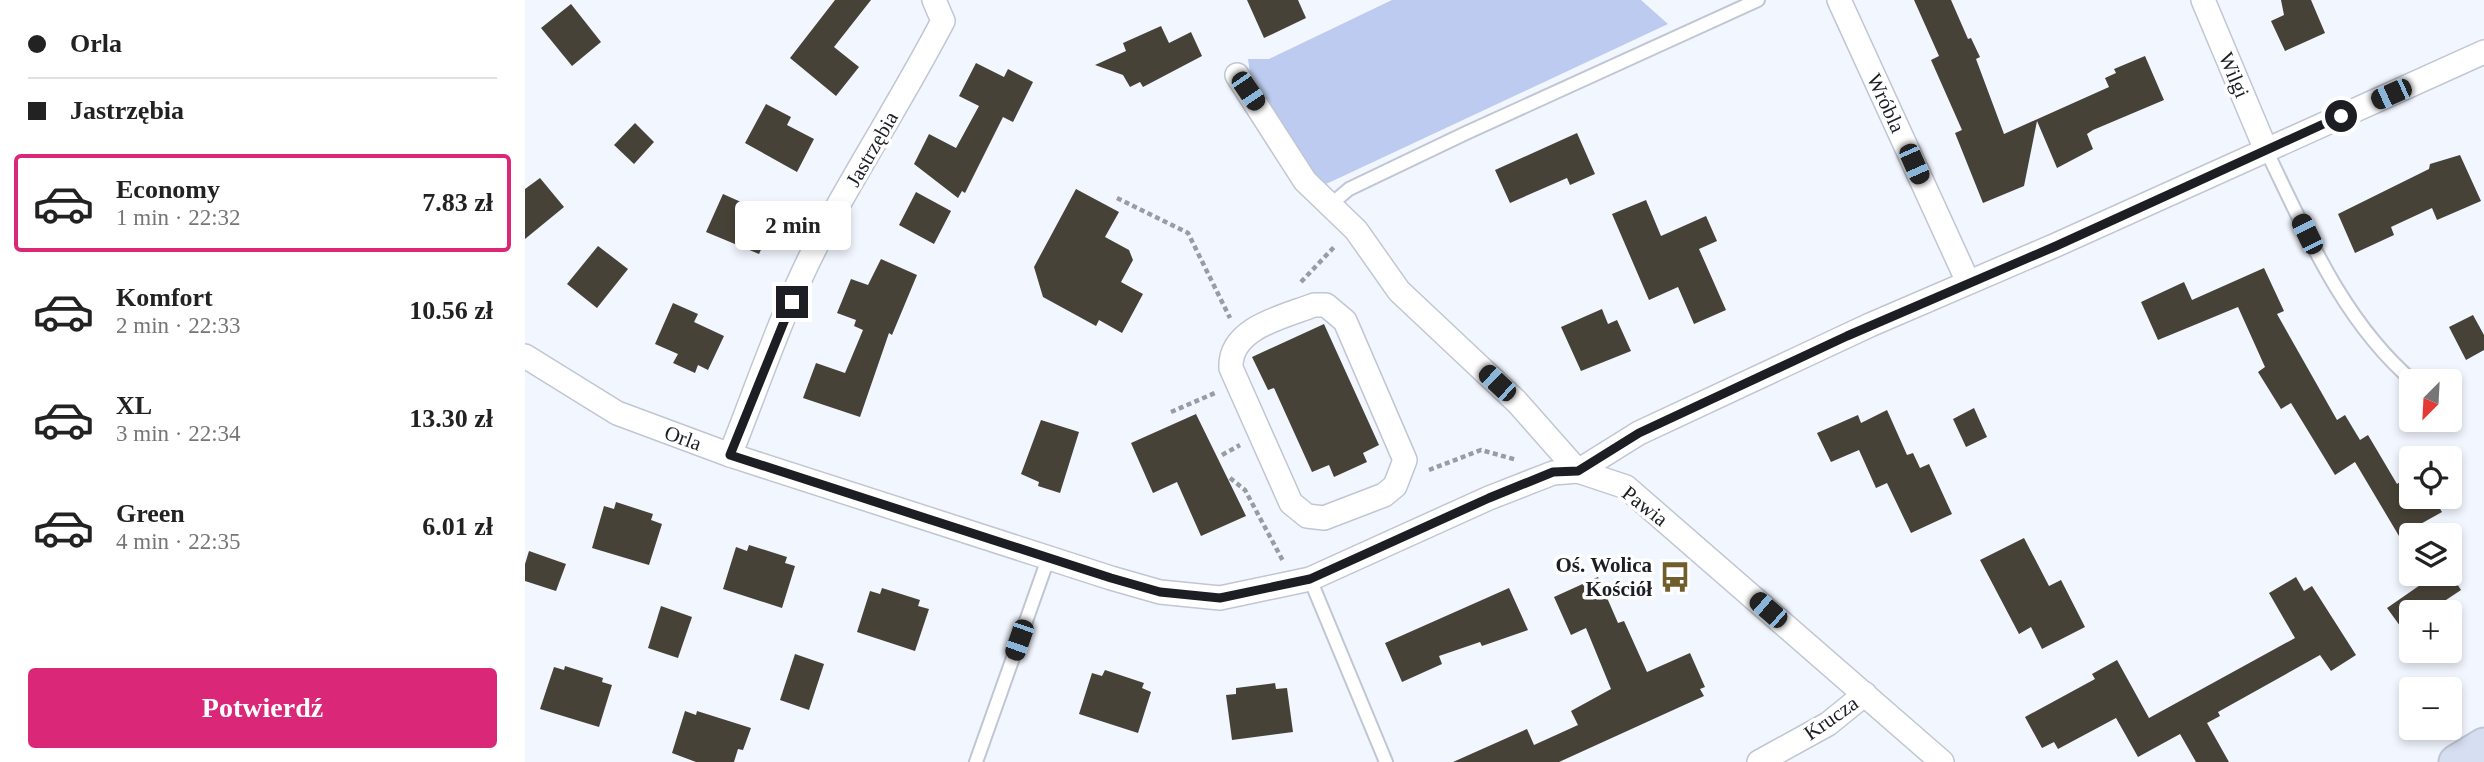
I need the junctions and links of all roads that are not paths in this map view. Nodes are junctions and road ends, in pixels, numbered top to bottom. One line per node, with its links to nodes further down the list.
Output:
1 (934, 0): 13 (street, Jastrzębia)
2 (1758, 0): 8 (lane)
3 (1839, 0): 9 (street, Wróbla)
4 (2203, 0): 7 (street, Wilgi)
5 (2484, 52): 7 (street, Orla)
6 (1237, 75): 8 (street)
7 (2266, 150): 9 (street, Orla); 11 (lane)
8 (1329, 206): 14 (street)
9 (1968, 282): 14 (street, Orla)
10 (525, 356): 13 (street, Orla)
11 (2399, 370)
12 (1237, 383): 12 (street)
13 (730, 455): 15 (street, Orla)
14 (1578, 471): 16 (street, Orla); 17 (street, Pawia)
15 (1048, 559): 16 (street, Orla); 19 (lane)
16 (1310, 579): 20 (lane)
17 (1865, 694): 21 (street, Krucza); 22 (street, Pawia)
18 (2484, 746): 23 (street)
19 (976, 762)
20 (1387, 762)
21 (1759, 762)
22 (1942, 762)
23 (2456, 762)

